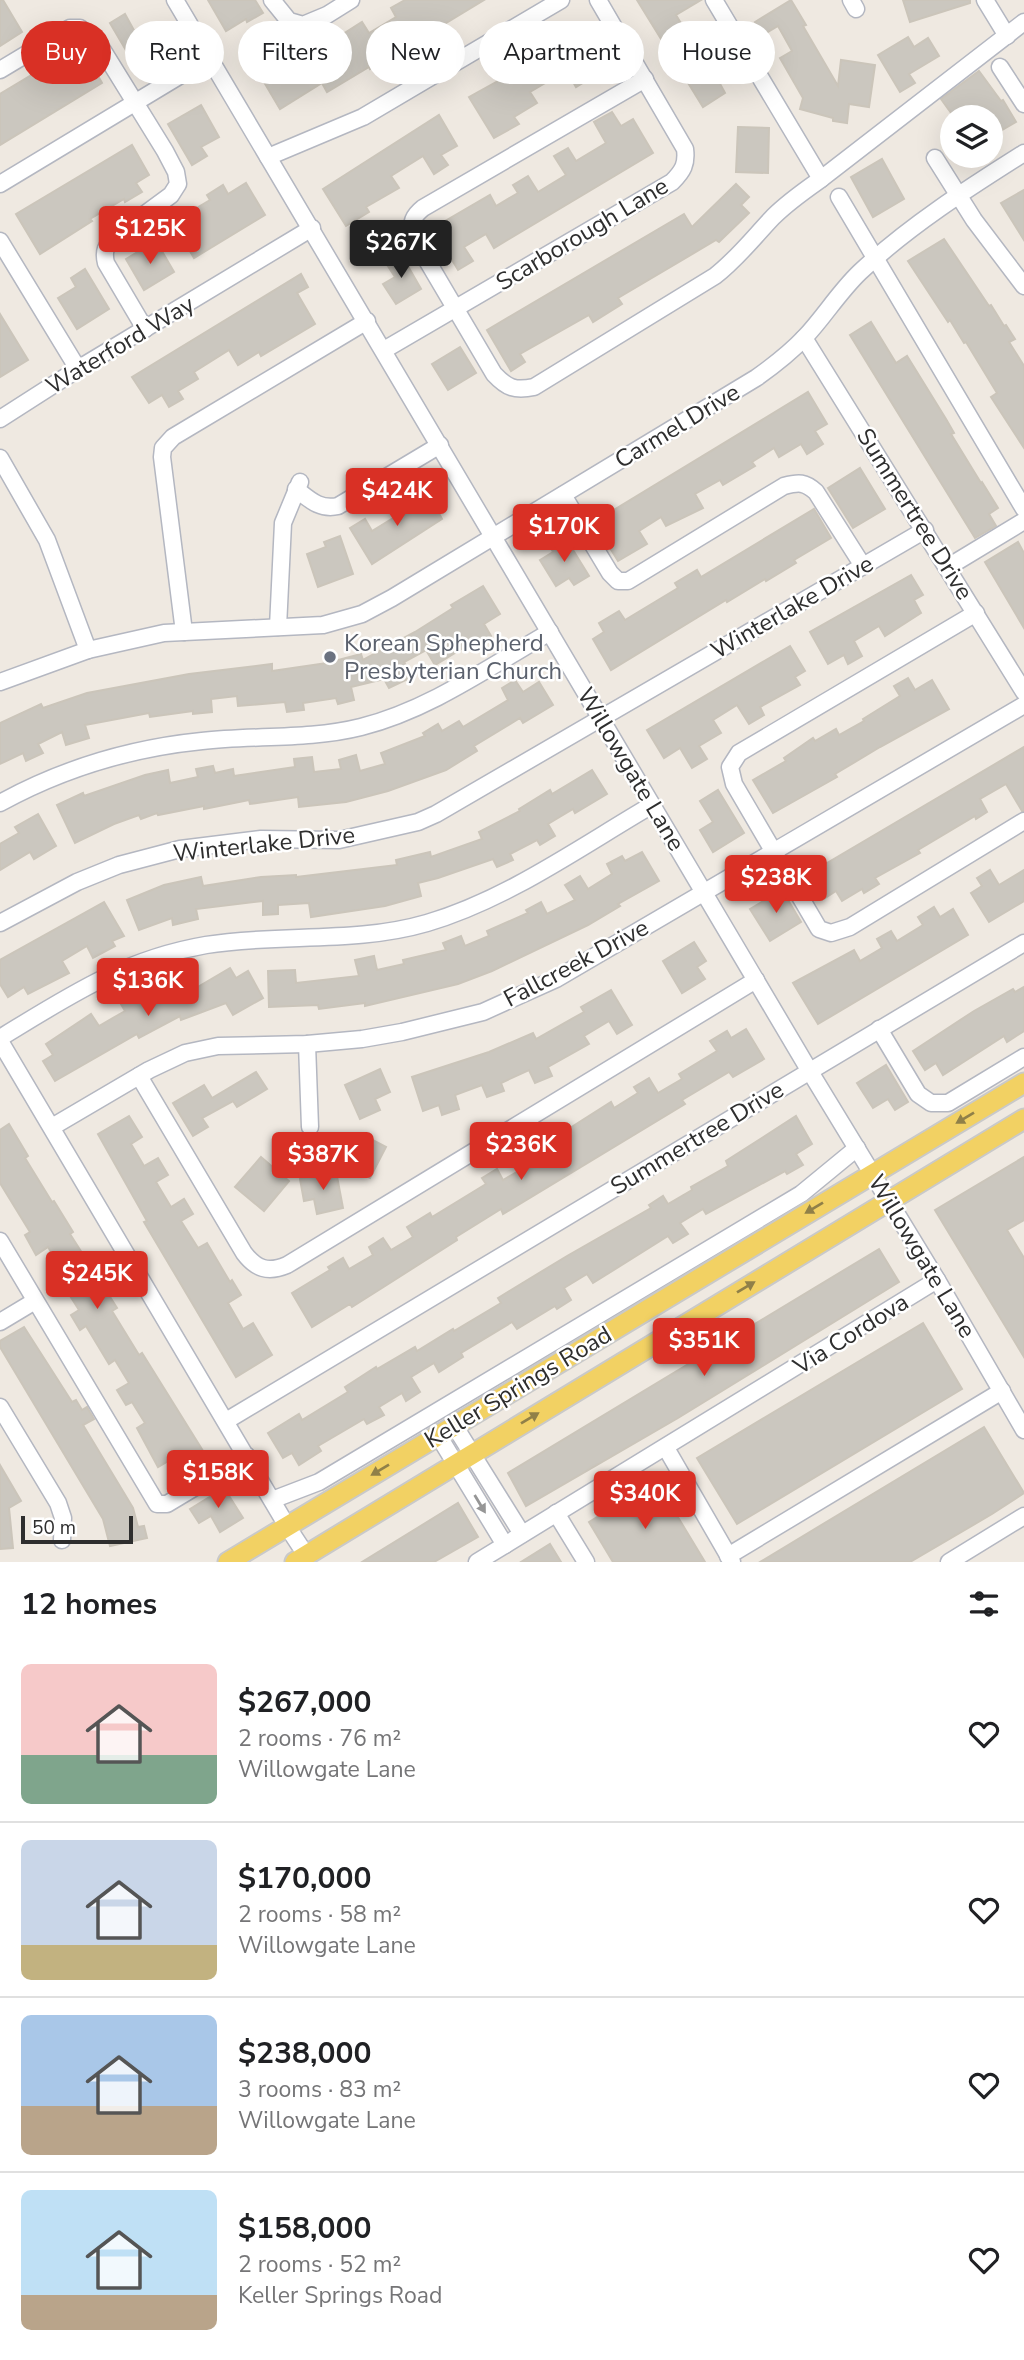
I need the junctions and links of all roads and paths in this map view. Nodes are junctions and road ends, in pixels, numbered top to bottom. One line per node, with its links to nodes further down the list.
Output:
1 (175, 0): 8 (street, Willowgate Lane)
2 (272, 0): 3 (street)
3 (351, 0)
4 (561, 0): 19 (street)
5 (598, 0): 13 (street, Scarborough Lane)
6 (714, 0): 21 (street)
7 (985, 0): 10 (street)
8 (187, 21)
9 (1024, 22): 10 (street)
10 (1007, 36): 21 (street)
11 (1000, 67): 17 (street)
12 (0, 70): 16 (street)
13 (645, 79): 29 (street, Scarborough Lane); 29 (street)
14 (224, 83): 19 (street, Willowgate Lane)
15 (166, 84): 16 (street)
16 (135, 103): 22 (street); 31 (street)
17 (1024, 104)
18 (1024, 153): 23 (street, Carmel Drive)
19 (268, 157): 25 (street, Willowgate Lane)
20 (935, 158): 23 (street)
21 (821, 179): 29 (street)
22 (0, 184)
23 (958, 195): 27 (street, Carmel Drive); 28 (street)
24 (839, 197): 27 (street)
25 (312, 228): 30 (street, Willowgate Lane); 31 (street, Waterford Way)
26 (0, 241): 34 (street)
27 (875, 258): 32 (street, Carmel Drive); 39 (street)
28 (1024, 286)
29 (456, 308): 33 (street, Scarborough Lane)
30 (367, 321): 33 (street, Willowgate Lane); 47 (street)
31 (145, 329): 34 (street, Waterford Way)
32 (804, 338): 38 (street, Carmel Drive); 41 (street, Summertree Drive)
33 (384, 351): 36 (street, Willowgate Lane)
34 (78, 369): 35 (street, Waterford Way)
35 (0, 419)
36 (440, 445): 42 (street, Willowgate Lane); 46 (street)
37 (0, 458): 49 (street)
38 (562, 495): 42 (street, Carmel Drive); 43 (street)
39 (1024, 509)
40 (1024, 521): 44 (street)
41 (925, 530): 43 (street, Winterlake Drive); 44 (street, Summertree Drive)
42 (493, 536): 46 (street, Carmel Drive); 48 (street, Willowgate Lane)
43 (863, 566): 53 (street, Winterlake Drive)
44 (948, 567): 45 (street, Summertree Drive)
45 (976, 613): 51 (street, Summertree Drive); 57 (street)
46 (278, 626): 47 (street, Carmel Drive)
47 (184, 632): 49 (street, Carmel Drive)
48 (550, 632): 53 (street, Willowgate Lane); 54 (street)
49 (88, 650): 50 (street, Carmel Drive)
50 (0, 682)
51 (1024, 692)
52 (1024, 705): 57 (street, Fallcreek Drive)
53 (601, 718): 55 (street, Willowgate Lane); 59 (street, Winterlake Drive)
54 (0, 803)
55 (652, 805): 58 (street, Willowgate Lane); 63 (street)
56 (1024, 821): 57 (street)
57 (774, 852): 58 (street, Fallcreek Drive)
58 (705, 892): 61 (street, Willowgate Lane); 64 (street, Fallcreek Drive)
59 (0, 923)
60 (1024, 943): 62 (street, Summertree Drive)
61 (756, 980): 66 (street, Willowgate Lane); 67 (street)
62 (879, 1029): 65 (street); 66 (street, Summertree Drive)
63 (0, 1039): 70 (street)
64 (307, 1044): 67 (street, Fallcreek Drive); 71 (street)
65 (1024, 1057)
66 (809, 1070): 72 (street, Willowgate Lane); 81 (street, Summertree Drive)
67 (139, 1076): 70 (street, Fallcreek Drive)
68 (1024, 1083): 73 (main road, Keller Springs Road, one-way to 73)
69 (1024, 1119): 74 (main road, Keller Springs Road)
70 (52, 1127): 81 (street)
71 (310, 1127)
72 (857, 1147): 73 (street, Willowgate Lane); 87 (street)
73 (873, 1173): 74 (street, Willowgate Lane); 82 (main road, Keller Springs Road, one-way to 82)
74 (889, 1200): 76 (street, Willowgate Lane); 86 (main road, Keller Springs Road, one-way to 74)
75 (0, 1241): 77 (street)
76 (937, 1280): 79 (street, Willowgate Lane); 84 (street, Via Cordova)
77 (35, 1301): 78 (street); 85 (street)
78 (0, 1322)
79 (1002, 1391): 83 (street, Willowgate Lane); 95 (street)
80 (2, 1414): 92 (street)
81 (226, 1421): 85 (street)
82 (446, 1430): 86 (street); 90 (main road, Keller Springs Road, one-way to 90)
83 (1024, 1430)
84 (666, 1448): 88 (street, Via Cordova); 95 (street)
85 (247, 1456): 87 (street)
86 (464, 1459): 91 (street); 93 (street, one-way to 93); 94 (main road, Keller Springs Road)
87 (272, 1500): 90 (street)
88 (556, 1513): 91 (street, Via Cordova); 98 (street)
89 (1024, 1516): 99 (street)
90 (287, 1526): 94 (street); 96 (main road, Keller Springs Road)
91 (522, 1534): 93 (street, Via Cordova)
92 (62, 1539)
93 (505, 1545): 97 (street, Via Cordova)
94 (301, 1558)
95 (730, 1559)
96 (228, 1562)
97 (477, 1562)
98 (586, 1562)
99 (949, 1562)

